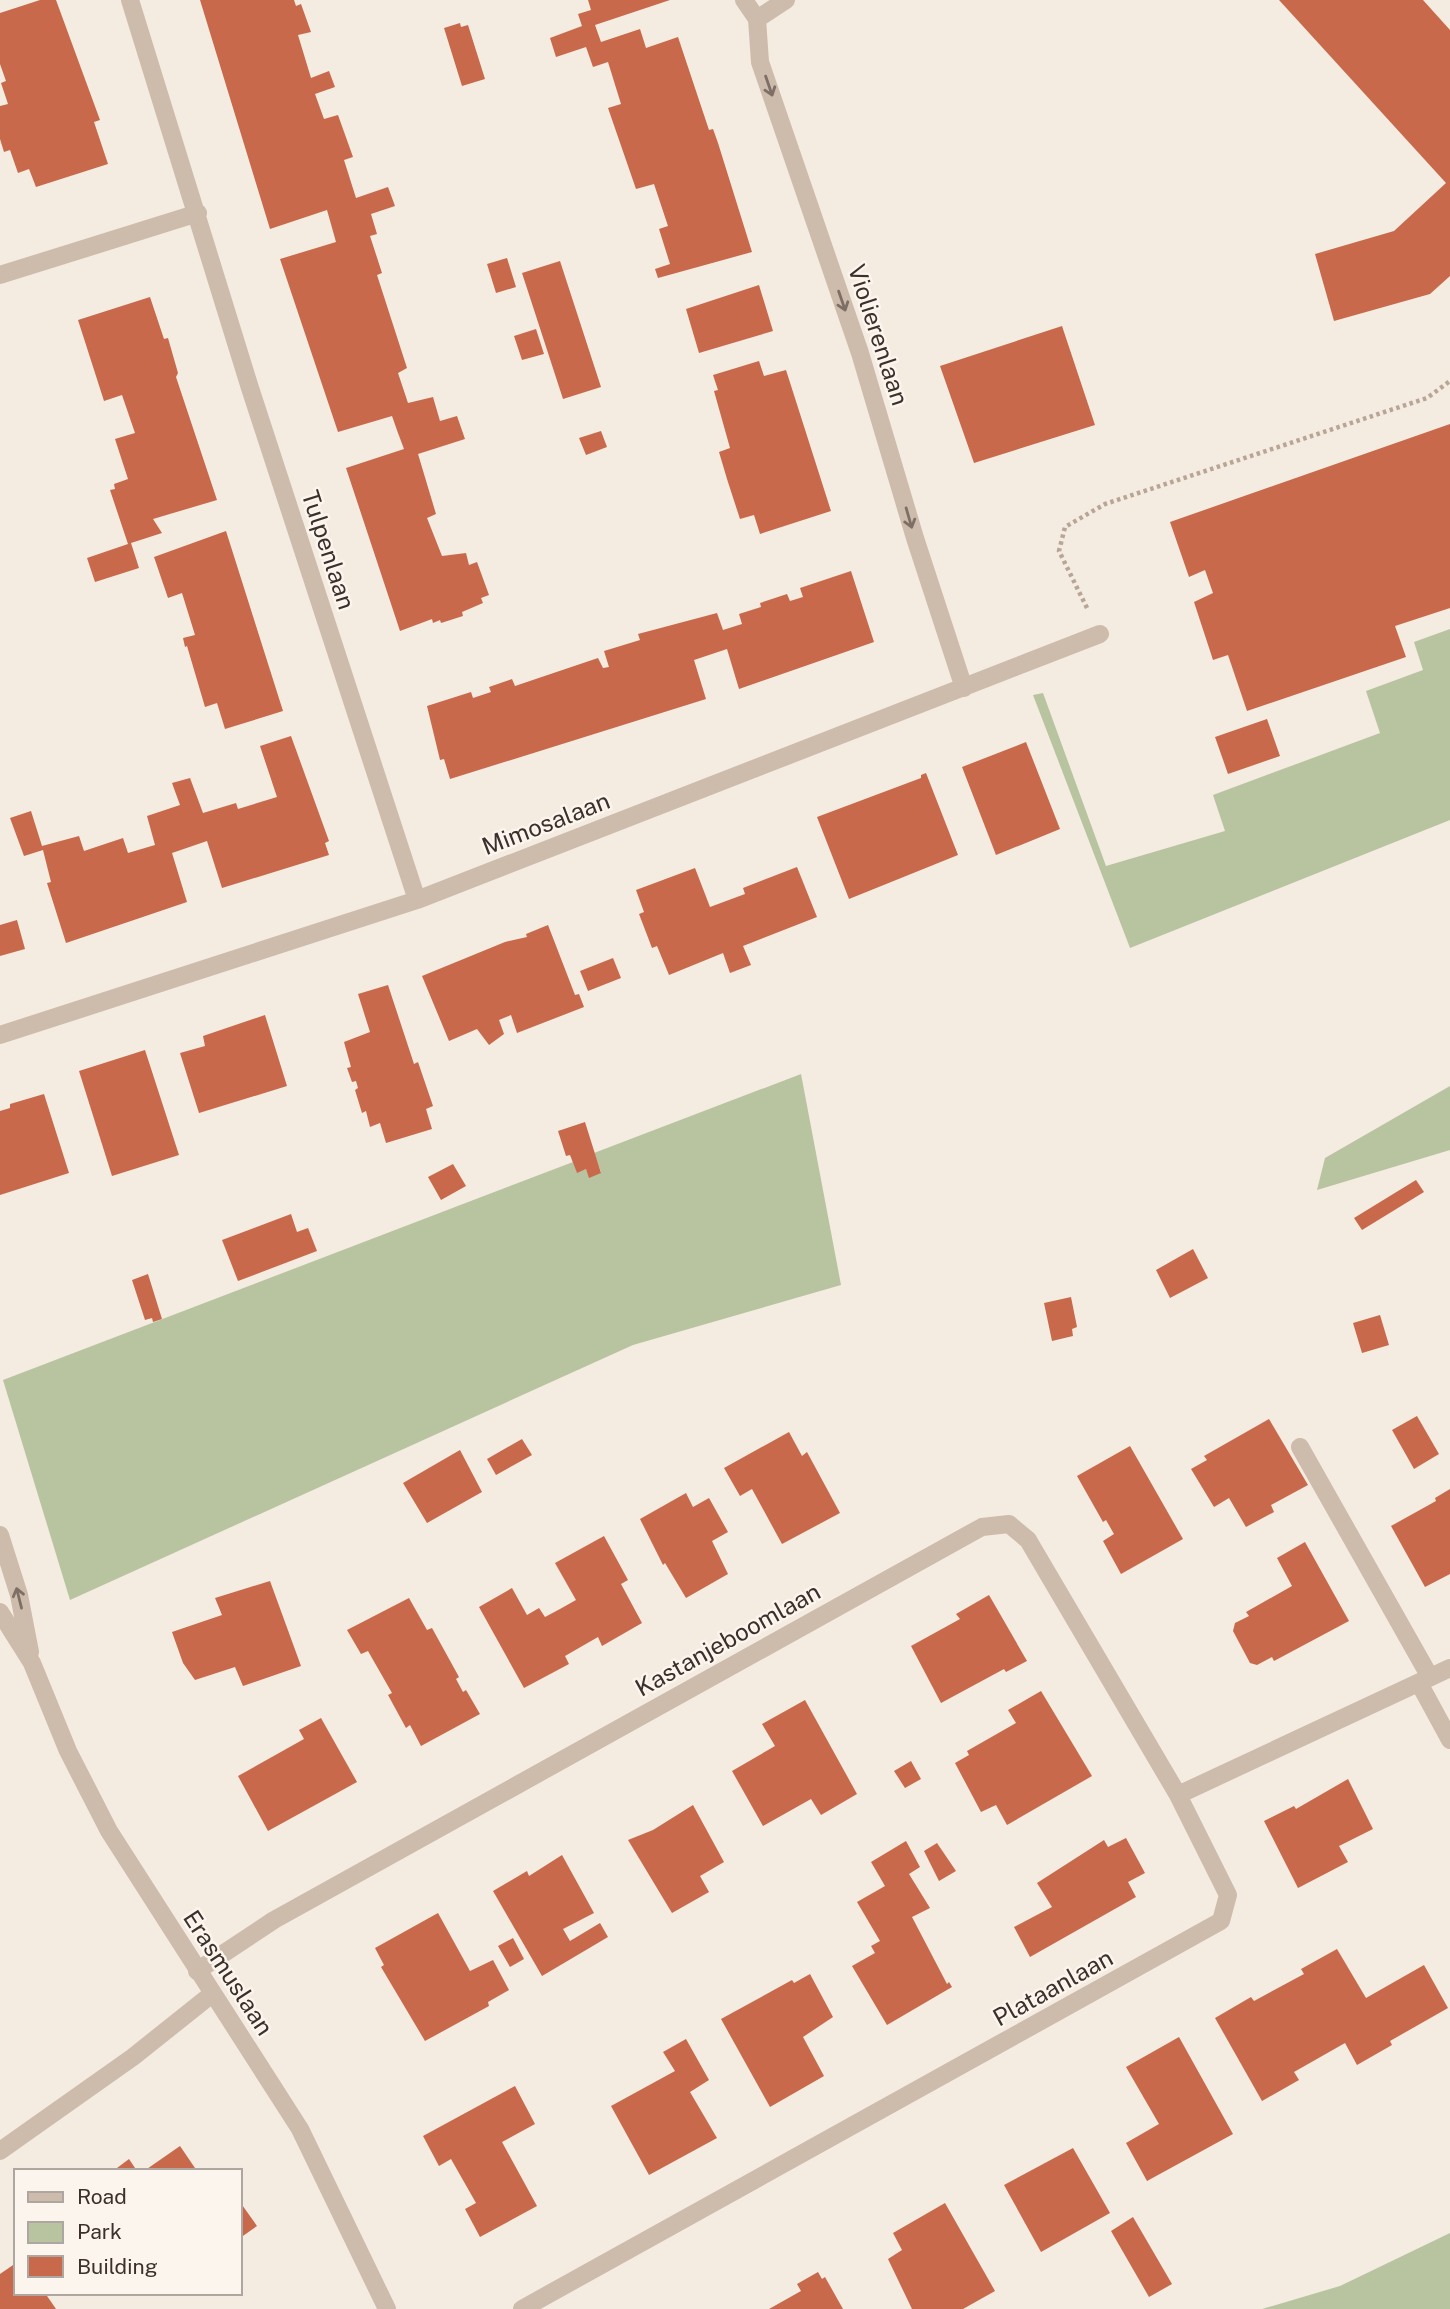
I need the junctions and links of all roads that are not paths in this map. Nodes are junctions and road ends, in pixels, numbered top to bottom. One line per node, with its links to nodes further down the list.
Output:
1 (130, 0): 5 (street, Tulpenlaan)
2 (744, 0): 4 (street)
3 (786, 0): 4 (street)
4 (757, 19): 8 (street, Violierenlaan, one-way to 8)
5 (198, 213): 6 (street); 9 (street, Tulpenlaan)
6 (0, 275)
7 (1100, 634): 8 (street, Mimosalaan)
8 (964, 688): 9 (street, Mimosalaan)
9 (417, 900): 10 (street, Mimosalaan)
10 (0, 1035)
11 (1300, 1447): 16 (street)
12 (0, 1535): 14 (street, one-way to 12)
13 (0, 1612): 14 (street)
14 (32, 1662): 19 (street, Erasmuslaan)
15 (1450, 1668): 16 (street)
16 (1424, 1680): 17 (street); 18 (street)
17 (1450, 1740)
18 (1178, 1795): 19 (street, Kastanjeboomlaan); 23 (street, Plataanlaan)
19 (197, 1971): 20 (street, Erasmuslaan)
20 (212, 1994): 21 (street); 22 (street, Erasmuslaan)
21 (0, 2151)
22 (387, 2309)
23 (522, 2309)

